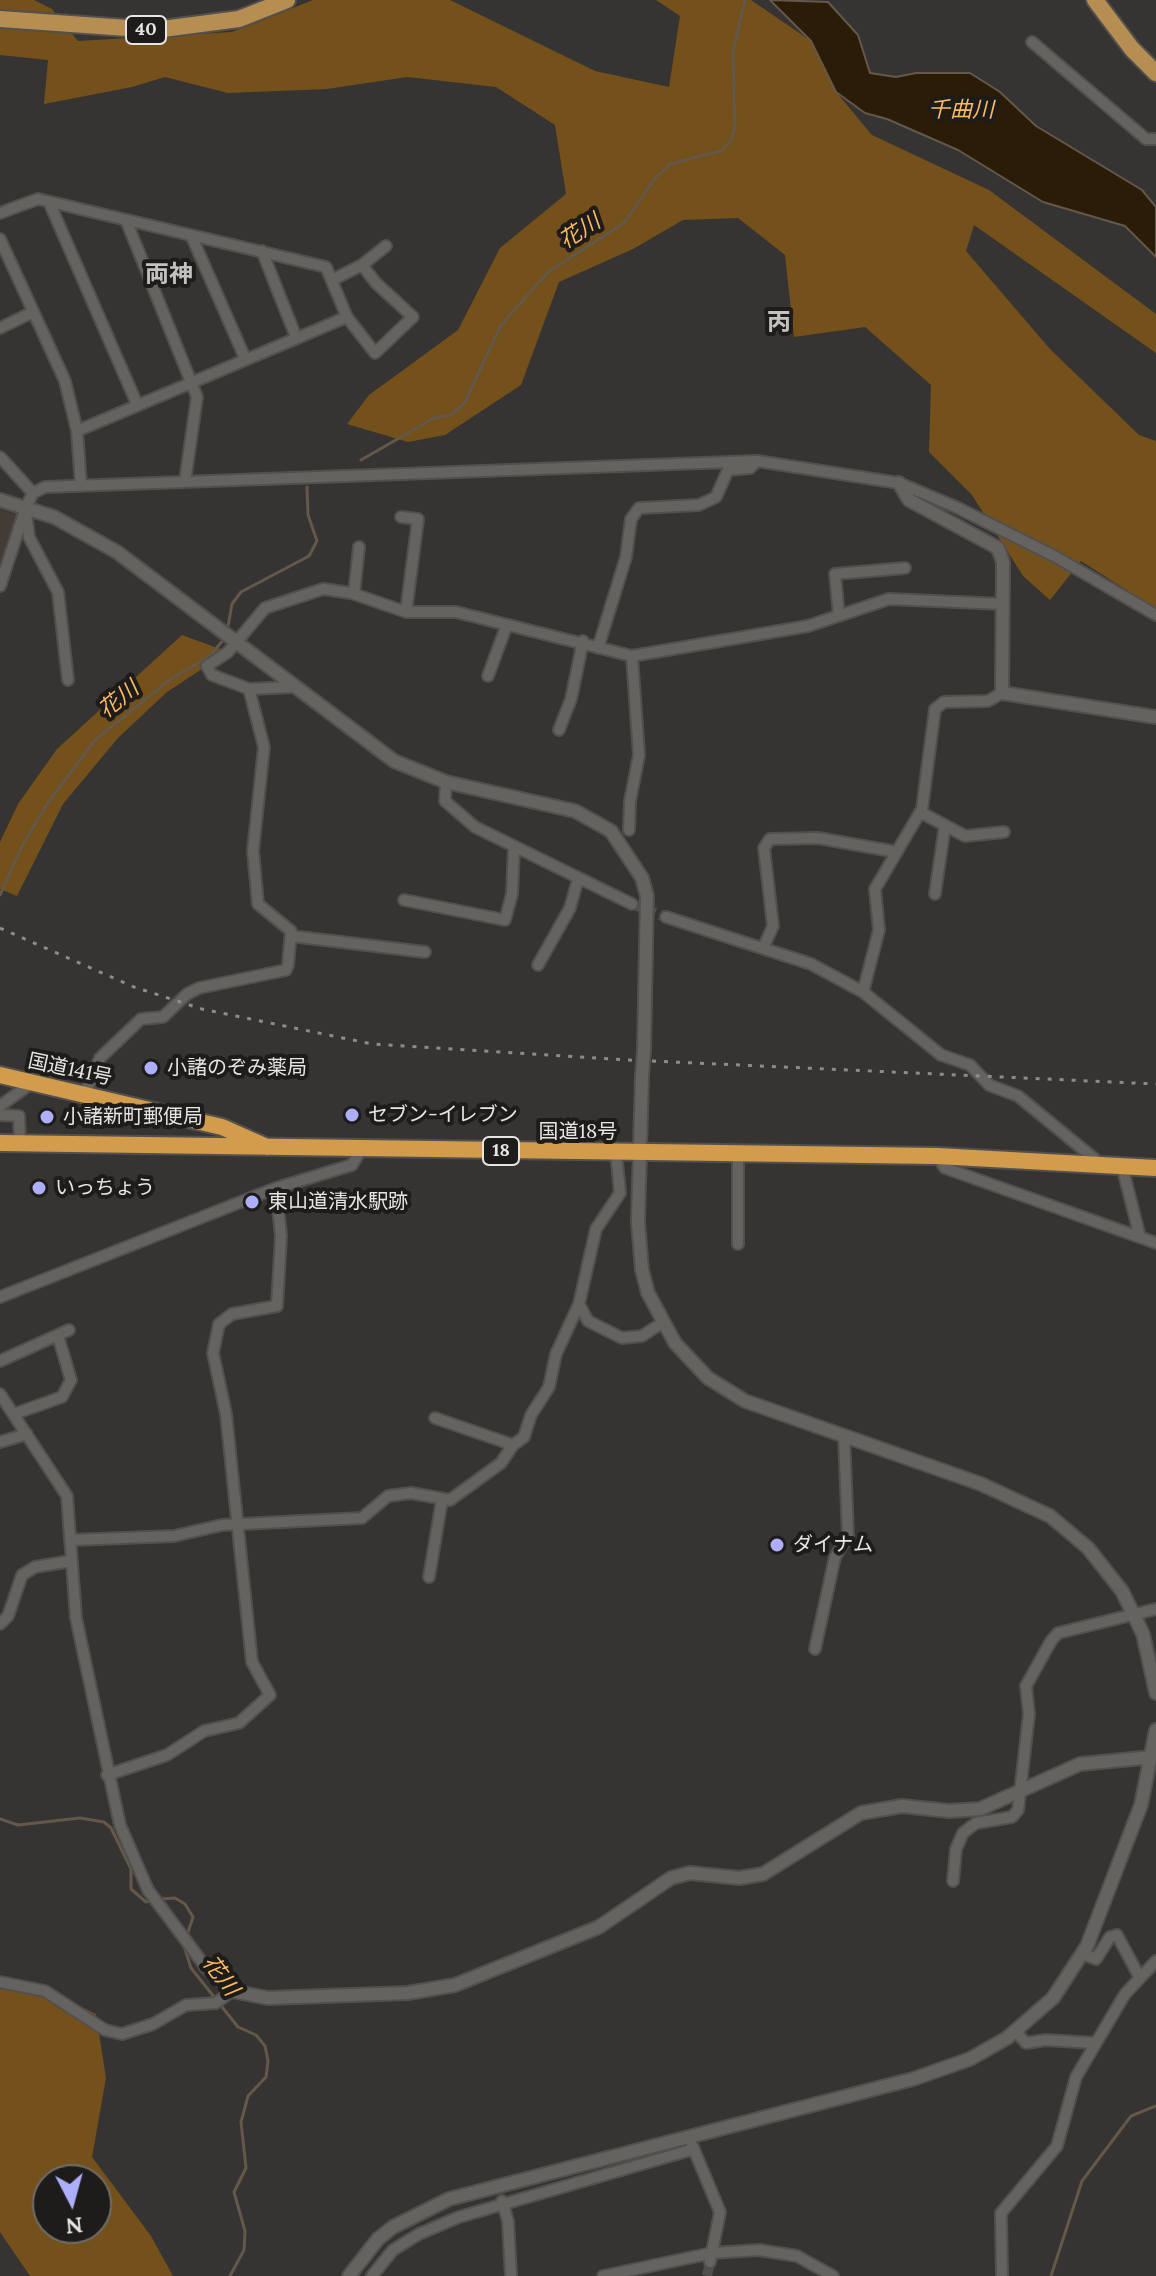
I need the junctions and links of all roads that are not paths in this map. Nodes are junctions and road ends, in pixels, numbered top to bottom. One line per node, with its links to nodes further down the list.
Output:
1 (287, 0): 3 (main road, 40)
2 (1095, 0): 5 (main road)
3 (0, 19)
4 (1032, 42): 6 (street)
5 (1156, 73)
6 (1156, 139)
7 (49, 202): 8 (street); 9 (street); 22 (street)
8 (0, 213)
9 (126, 220): 10 (street); 21 (street)
10 (191, 235): 13 (street); 20 (street)
11 (0, 239): 16 (street)
12 (386, 246): 14 (street)
13 (262, 251): 15 (street); 19 (street)
14 (362, 265): 15 (street); 17 (street)
15 (332, 280): 17 (street)
16 (33, 312): 18 (street); 23 (street)
17 (347, 317): 19 (street)
18 (0, 328)
19 (296, 337): 20 (street)
20 (245, 358): 21 (street)
21 (191, 381): 22 (street); 26 (street)
22 (137, 404): 23 (street)
23 (77, 431): 28 (street)
24 (0, 457): 29 (street)
25 (757, 461): 26 (street); 27 (street); 44 (street)
26 (185, 481): 28 (street)
27 (899, 483): 37 (street); 39 (street)
28 (81, 485): 29 (street)
29 (33, 493): 31 (street)
30 (0, 500): 31 (street)
31 (26, 507): 35 (street); 42 (street); 47 (street)
32 (401, 517): 38 (street)
33 (359, 547): 36 (street)
34 (905, 568): 40 (street)
35 (0, 586)
36 (354, 594): 38 (street); 42 (street)
37 (1003, 604): 40 (street); 50 (street)
38 (406, 612): 41 (street)
39 (1156, 615)
40 (839, 616): 45 (street)
41 (506, 627): 43 (street); 46 (street)
42 (232, 640): 48 (street); 49 (street)
43 (583, 641): 44 (street); 52 (street)
44 (598, 648): 45 (street)
45 (632, 656): 56 (street)
46 (488, 676)
47 (68, 680)
48 (294, 687): 49 (street); 53 (street)
49 (249, 689): 65 (street)
50 (1002, 693): 51 (street); 54 (street)
51 (1156, 717)
52 (559, 730)
53 (446, 782): 58 (street); 82 (street, bridge)
54 (920, 812): 55 (street); 59 (street)
55 (945, 825): 57 (street); 61 (street)
56 (629, 830)
57 (1004, 832)
58 (514, 849): 60 (street); 62 (street)
59 (897, 852): 66 (street); 69 (street)
60 (578, 879): 63 (street); 68 (street)
61 (935, 894)
62 (404, 900)
63 (632, 904)
64 (666, 917): 66 (street)
65 (291, 936): 67 (street); 72 (street)
66 (764, 946): 69 (street)
67 (425, 952)
68 (538, 965)
69 (863, 992): 85 (street)
70 (0, 1075): 71 (highway, 国道141号)
71 (33, 1082): 72 (highway, 国道141号); 73 (street)
72 (85, 1093): 75 (highway, 国道141号)
73 (0, 1106)
74 (0, 1115): 77 (street)
75 (212, 1125): 78 (highway); 79 (highway, 国道141号)
76 (0, 1143): 77 (highway, 国道18号 / 18)
77 (20, 1143): 78 (highway, 国道18号 / 18)
78 (206, 1148): 79 (highway, 国道18号 / 18)
79 (269, 1148): 80 (highway, 国道18号 / 18)
80 (361, 1150): 81 (highway, 国道18号 / 18); 88 (street)
81 (616, 1152): 82 (highway, 国道18号 / 18); 93 (street)
82 (640, 1152): 83 (highway, 国道18号 / 18); 94 (street)
83 (738, 1153): 84 (highway, 国道18号 / 18); 91 (street)
84 (937, 1156): 85 (highway, 国道18号 / 18); 89 (street)
85 (1103, 1166): 86 (highway, 国道18号 / 18)
86 (1122, 1166): 87 (highway, 国道18号 / 18); 89 (street)
87 (1156, 1168)
88 (276, 1188): 92 (street); 106 (street)
89 (1140, 1237): 90 (street)
90 (1156, 1243)
91 (738, 1244)
92 (0, 1297)
93 (579, 1304): 94 (street); 104 (street)
94 (662, 1323): 102 (street)
95 (69, 1330): 96 (street)
96 (58, 1336): 97 (street); 99 (street)
97 (0, 1361)
98 (0, 1394): 99 (street)
99 (14, 1414): 101 (street)
100 (435, 1418): 104 (street)
101 (27, 1434): 103 (street); 107 (street)
102 (844, 1436): 111 (street); 113 (street)
103 (0, 1442)
104 (513, 1445): 105 (street)
105 (442, 1500): 106 (street); 109 (street)
106 (238, 1524): 107 (street); 117 (street)
107 (71, 1540): 108 (street)
108 (71, 1561): 112 (street); 117 (street)
109 (429, 1577)
110 (1156, 1609): 111 (street)
111 (1134, 1614): 114 (street); 118 (street)
112 (0, 1624)
113 (815, 1649)
114 (1156, 1693)
115 (1156, 1730): 116 (street)
116 (1153, 1757): 118 (street); 120 (street)
117 (107, 1775): 122 (street)
118 (1019, 1793): 119 (street); 125 (street)
119 (953, 1881)
120 (1083, 1954): 123 (street); 126 (street)
121 (1156, 1961): 123 (street)
122 (205, 1966): 125 (street)
123 (1139, 1976): 127 (street)
124 (0, 1982): 125 (street)
125 (232, 1991)
126 (1016, 2032): 127 (street); 128 (street)
127 (1095, 2043): 137 (street)
128 (688, 2136): 129 (street); 132 (street)
129 (694, 2149): 130 (street); 131 (street)
130 (502, 2202): 133 (street); 134 (street)
131 (711, 2258): 135 (street); 136 (street)
132 (349, 2276)
133 (372, 2276)
134 (511, 2276)
135 (603, 2276)
136 (833, 2276)
137 (1002, 2276)

